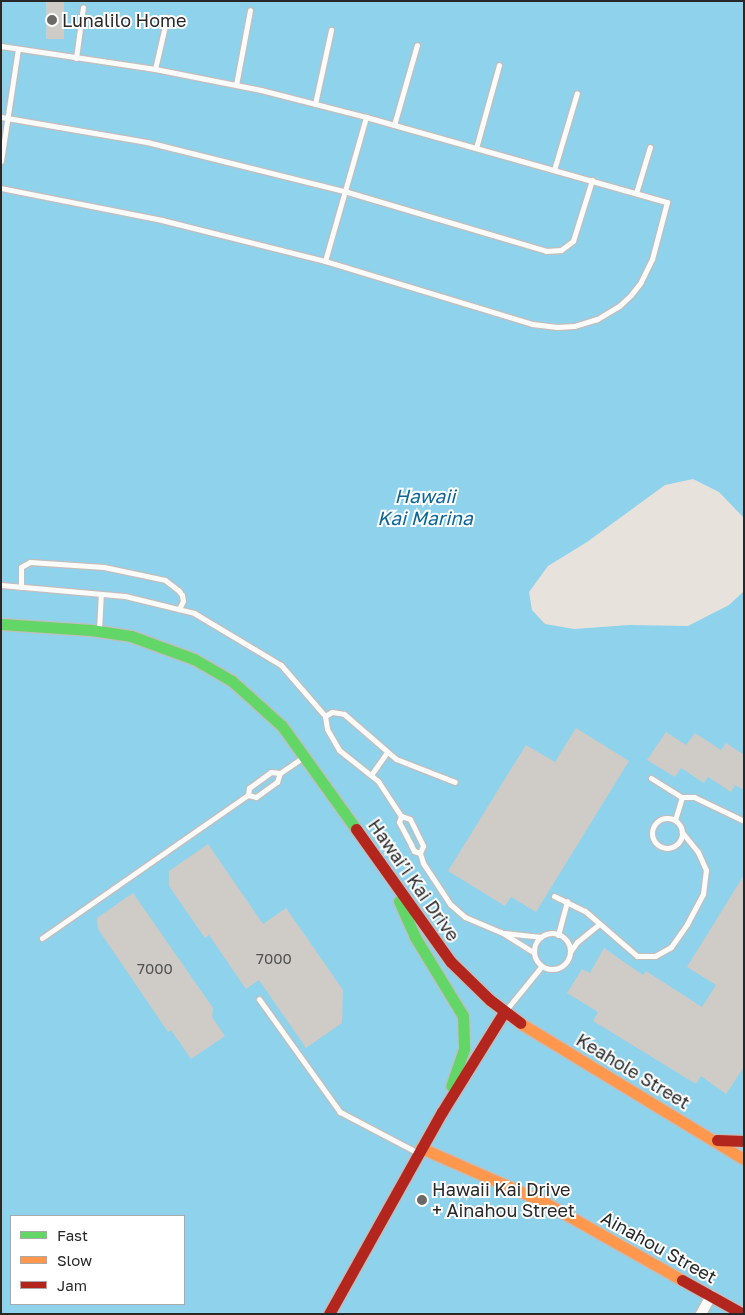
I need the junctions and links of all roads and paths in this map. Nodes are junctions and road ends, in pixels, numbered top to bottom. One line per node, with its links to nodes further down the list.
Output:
1 (83, 7): 8 (lane)
2 (250, 10): 11 (lane)
3 (167, 17): 10 (lane)
4 (331, 30): 13 (lane)
5 (1, 46): 7 (lane)
6 (417, 46): 16 (lane)
7 (18, 49): 8 (lane); 14 (lane)
8 (76, 58): 10 (lane)
9 (499, 65): 18 (lane)
10 (155, 69): 11 (lane)
11 (236, 85): 13 (lane)
12 (577, 93): 20 (lane)
13 (315, 104): 15 (lane)
14 (4, 117): 19 (lane); 23 (lane)
15 (366, 117): 16 (lane); 23 (lane)
16 (394, 125): 18 (lane)
17 (650, 147): 24 (lane)
18 (476, 148): 20 (lane)
19 (1, 161)
20 (554, 170): 21 (lane)
21 (592, 180): 23 (lane); 24 (lane)
22 (1, 188): 25 (lane)
23 (344, 191): 25 (lane)
24 (636, 193): 25 (lane)
25 (325, 261)
26 (1, 585): 27 (lane)
27 (21, 587): 28 (lane); 29 (lane)
28 (101, 594): 29 (lane); 31 (lane)
29 (179, 609): 32 (lane)
30 (1, 624): 31 (main road, Hawai’i Kai Drive)
31 (99, 631): 34 (main road, Hawai’i Kai Drive)
32 (326, 716): 33 (lane); 36 (lane)
33 (386, 752): 36 (lane); 38 (lane)
34 (305, 756): 35 (lane); 46 (main road, Hawai’i Kai Drive)
35 (280, 773): 39 (lane); 39 (lane)
36 (371, 775): 41 (lane)
37 (652, 778): 40 (lane)
38 (455, 782)
39 (248, 795): 53 (lane)
40 (682, 797): 42 (lane); 43 (lane)
41 (401, 816): 45 (lane); 45 (lane)
42 (675, 820): 44 (lane); 44 (lane)
43 (744, 821)
44 (682, 832): 49 (lane)
45 (420, 854): 50 (lane)
46 (388, 875): 58 (main road, Hawai’i Kai Drive); 59 (main road)
47 (554, 896): 48 (lane)
48 (567, 901): 49 (lane); 51 (lane)
49 (599, 924): 55 (lane)
50 (501, 932): 52 (lane); 54 (lane)
51 (558, 935): 52 (lane); 55 (lane)
52 (541, 937): 54 (lane)
53 (42, 938)
54 (533, 952): 56 (lane)
55 (570, 953): 56 (lane)
56 (541, 966): 58 (lane)
57 (259, 999): 62 (lane)
58 (504, 1012): 59 (main road); 60 (main road, Keahole Street)
59 (442, 1112): 62 (main road)
60 (711, 1139): 61 (main road); 63 (main road, Keahole Street)
61 (744, 1141)
62 (420, 1151): 64 (main road, Ainahou Street); 65 (main road)
63 (744, 1159)
64 (711, 1296): 66 (street); 67 (main road, Ainahou Street)
65 (328, 1314)
66 (701, 1314)
67 (743, 1314)

